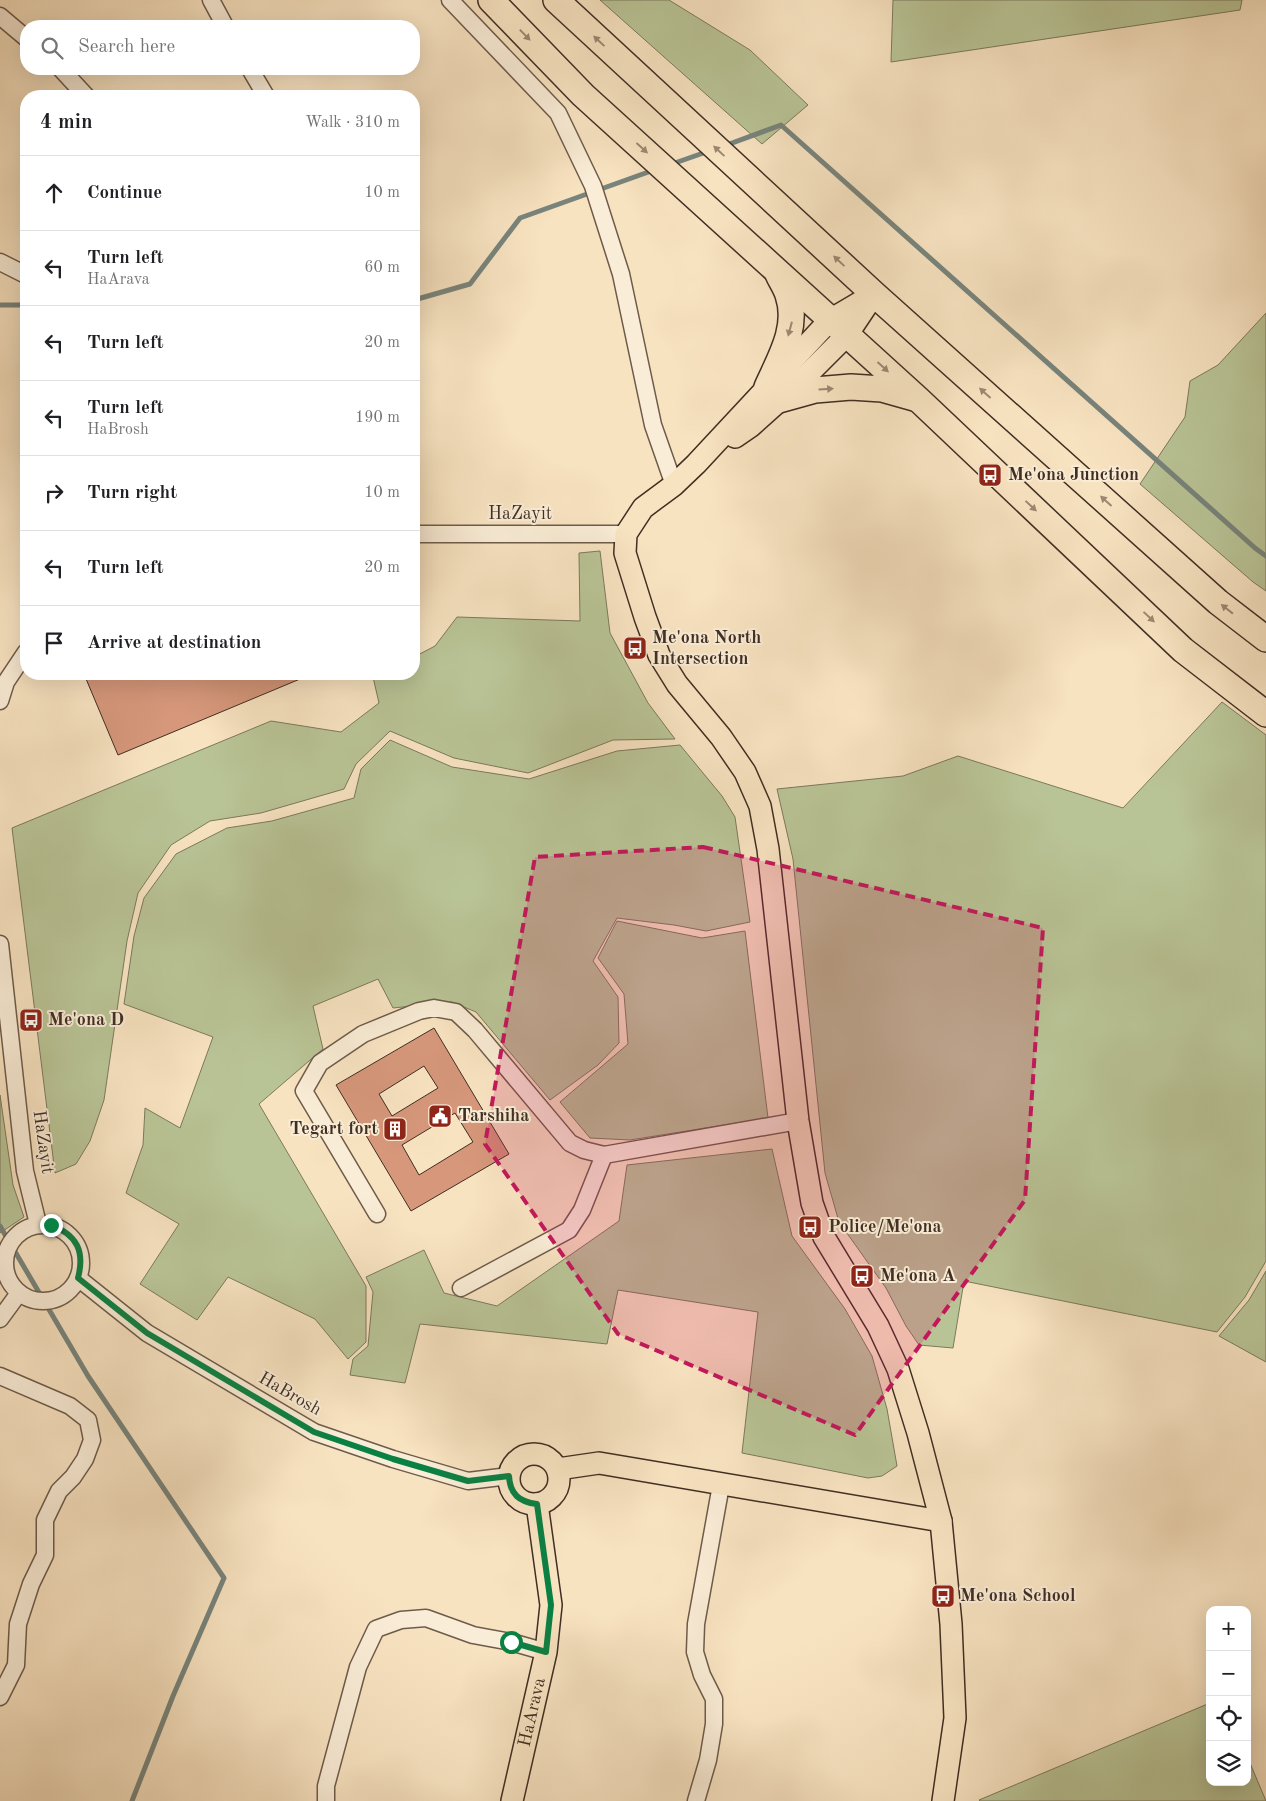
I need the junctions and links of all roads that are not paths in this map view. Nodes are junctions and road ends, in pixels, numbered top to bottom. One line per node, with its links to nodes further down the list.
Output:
1 (210, 0): 6 (street)
2 (450, 0): 19 (street)
3 (491, 0): 13 (highway, one-way to 13)
4 (564, 6): 15 (highway, one-way to 4)
5 (0, 16): 7 (street)
6 (222, 20)
7 (20, 33)
8 (67, 75): 10 (street)
9 (254, 75): 11 (street)
10 (80, 90)
11 (262, 90)
12 (0, 262): 14 (street)
13 (774, 267): 16 (highway); 17 (highway, one-way to 17)
14 (20, 272)
15 (874, 294): 16 (main road); 22 (highway, one-way to 15)
16 (838, 327): 17 (main road); 18 (highway, one-way to 18)
17 (773, 393): 18 (highway, one-way to 18); 19 (main road)
18 (920, 400): 25 (highway, one-way to 25)
19 (674, 485): 21 (main road)
20 (420, 534): 21 (street, HaZayit)
21 (626, 534): 27 (main road)
22 (1266, 638)
23 (20, 661): 24 (street)
24 (0, 701)
25 (1266, 714)
26 (0, 944): 30 (street, HaZayit)
27 (798, 1121): 28 (street); 40 (main road)
28 (604, 1156): 29 (street); 32 (street)
29 (377, 1214)
30 (38, 1224): 31 (street); 33 (street)
31 (78, 1278): 33 (street); 37 (street, HaBrosh)
32 (461, 1288)
33 (19, 1294): 34 (street)
34 (0, 1319)
35 (0, 1376): 42 (street)
36 (558, 1469): 37 (main road); 38 (main road); 39 (main road)
37 (509, 1476): 39 (main road)
38 (721, 1485): 40 (main road); 45 (street)
39 (537, 1504): 41 (main road, HaArava)
40 (941, 1521): 46 (main road)
41 (546, 1652): 43 (street); 44 (main road, HaArava)
42 (0, 1697)
43 (326, 1801)
44 (512, 1801)
45 (696, 1801)
46 (943, 1801)

